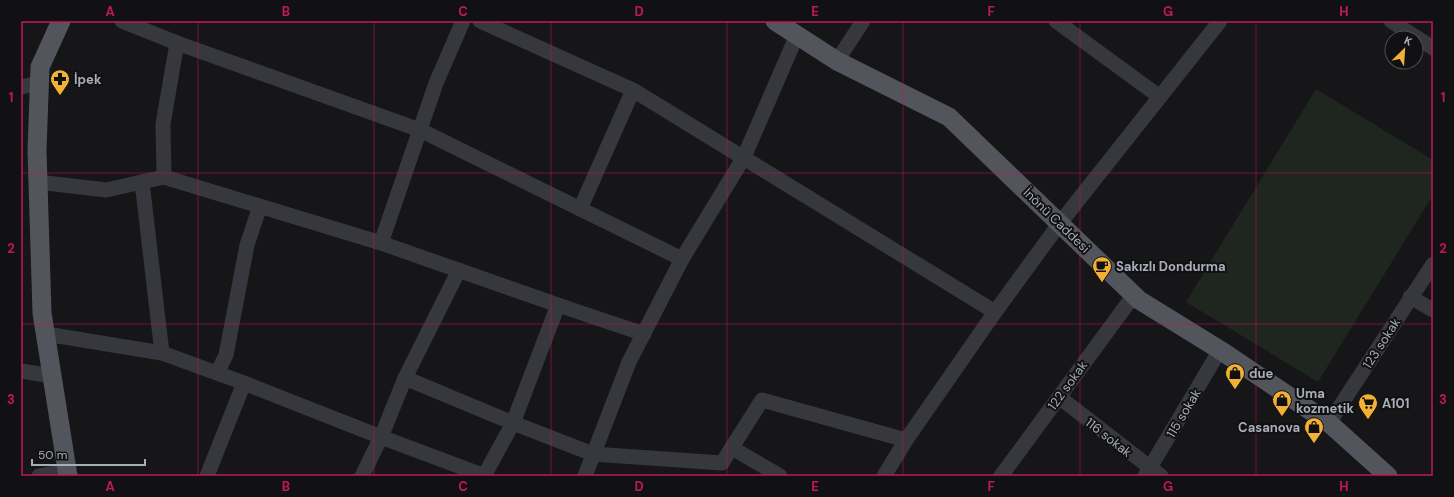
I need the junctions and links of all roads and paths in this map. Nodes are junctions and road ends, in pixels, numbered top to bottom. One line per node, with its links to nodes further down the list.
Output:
1 (61, 21): 14 (main road)
2 (122, 21): 11 (street)
3 (463, 21): 18 (street)
4 (480, 21): 16 (street)
5 (775, 21): 10 (main road, İnönü Caddesi)
6 (863, 21): 13 (street)
7 (1056, 21): 17 (street)
8 (1220, 21): 17 (street)
9 (1391, 21): 12 (street)
10 (797, 35): 13 (main road, İnönü Caddesi); 19 (street)
11 (177, 43): 18 (street); 20 (street)
12 (1433, 48)
13 (837, 60): 25 (main road, İnönü Caddesi)
14 (39, 83): 15 (street); 21 (main road)
15 (21, 87)
16 (633, 90): 19 (street); 24 (street)
17 (1160, 97): 25 (street)
18 (420, 130): 24 (street); 26 (street)
19 (744, 157): 27 (street); 34 (street)
20 (164, 177): 22 (street); 23 (street)
21 (38, 182): 22 (street); 35 (main road)
22 (142, 182): 38 (street)
23 (260, 206): 26 (street); 40 (street)
24 (580, 209): 27 (street)
25 (1060, 223): 30 (main road, İnönü Caddesi); 34 (street)
26 (381, 243): 29 (street)
27 (682, 259): 36 (street)
28 (1433, 264): 31 (street, 123 sokak)
29 (459, 270): 32 (street); 42 (street)
30 (1134, 295): 37 (main road, İnönü Caddesi); 44 (street, 122 sokak)
31 (1410, 298): 33 (street); 46 (street, 123 sokak)
32 (558, 305): 36 (street); 45 (street)
33 (1433, 310)
34 (995, 312): 48 (street)
35 (46, 334): 38 (street); 41 (main road)
36 (644, 334): 50 (street)
37 (1220, 350): 46 (main road, İnönü Caddesi); 51 (street, 115 sokak)
38 (162, 353): 40 (street)
39 (21, 371): 41 (street)
40 (217, 373): 43 (street)
41 (52, 376): 52 (main road)
42 (405, 378): 45 (street); 47 (street)
43 (244, 383): 47 (street); 54 (street)
44 (1059, 397): 51 (street, 116 sokak); 60 (street, 122 sokak)
45 (513, 423): 50 (street); 56 (street)
46 (1329, 423): 61 (main road, İnönü Caddesi)
47 (381, 437): 55 (street); 56 (street)
48 (906, 440): 49 (street); 59 (street)
49 (732, 448): 50 (street); 58 (street)
50 (593, 454): 57 (street)
51 (1152, 473)
52 (67, 474): 53 (street)
53 (39, 476)
54 (207, 476)
55 (362, 476)
56 (484, 476)
57 (585, 476)
58 (780, 476)
59 (884, 476)
60 (1001, 476)
61 (1388, 476)

